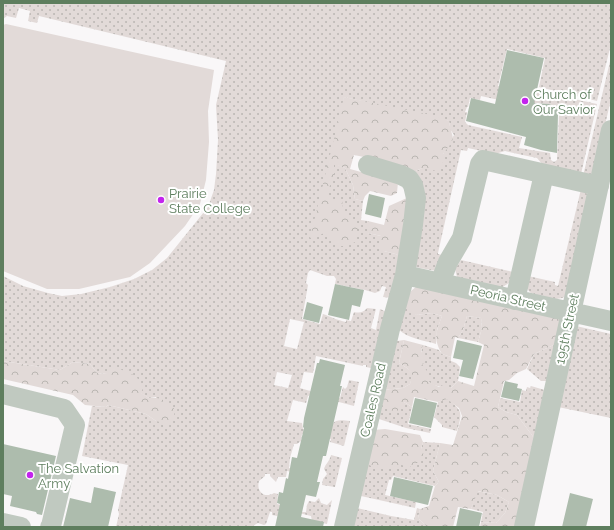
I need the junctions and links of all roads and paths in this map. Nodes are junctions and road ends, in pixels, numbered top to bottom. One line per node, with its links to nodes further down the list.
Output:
1 (611, 130): 4 (street, 195th Street)
2 (368, 165): 5 (street, Coales Road)
3 (544, 174): 4 (street); 6 (street); 7 (street)
4 (599, 186): 8 (street, 195th Street)
5 (405, 275): 6 (street, Peoria Street); 14 (street, Coales Road)
6 (440, 283): 7 (street, Peoria Street)
7 (515, 300): 8 (street, Peoria Street)
8 (571, 313): 9 (street, Peoria Street); 15 (street, 195th Street)
9 (611, 322)
10 (3, 394): 13 (street)
11 (3, 523): 12 (street)
12 (21, 527)
13 (50, 527)
14 (344, 527)
15 (524, 527)

